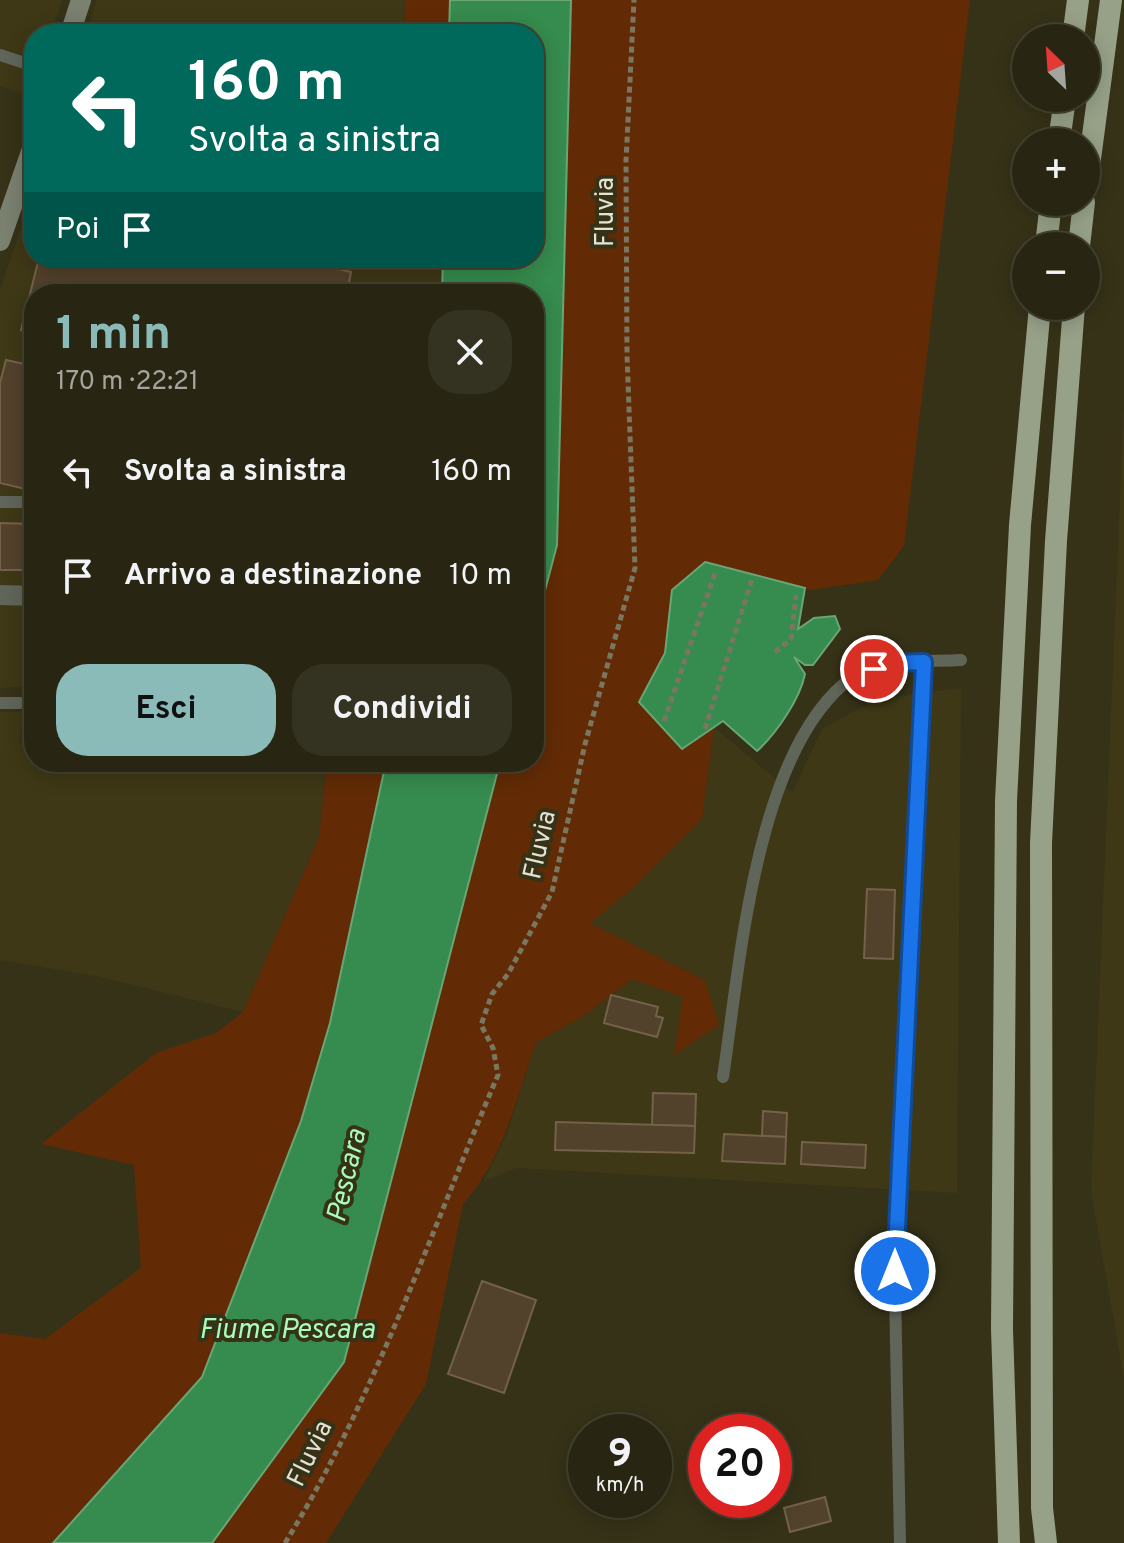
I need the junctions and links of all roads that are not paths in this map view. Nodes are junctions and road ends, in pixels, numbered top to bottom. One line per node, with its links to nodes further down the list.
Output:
1 (81, 0): 4 (main road)
2 (1078, 0): 5 (highway)
3 (1111, 0): 8 (highway)
4 (73, 24)
5 (1075, 24)
6 (0, 55): 7 (lane)
7 (24, 63)
8 (1094, 128)
9 (24, 172): 10 (main road)
10 (0, 241)
11 (1039, 320): 23 (highway)
12 (1073, 320): 24 (highway)
13 (0, 502): 14 (lane)
14 (24, 502)
15 (0, 595): 16 (street)
16 (24, 596)
17 (961, 660): 18 (lane)
18 (924, 662): 21 (lane); 22 (lane)
19 (0, 703): 20 (lane)
20 (20, 703)
21 (723, 1077)
22 (900, 1543)
23 (1009, 1543)
24 (1046, 1543)

